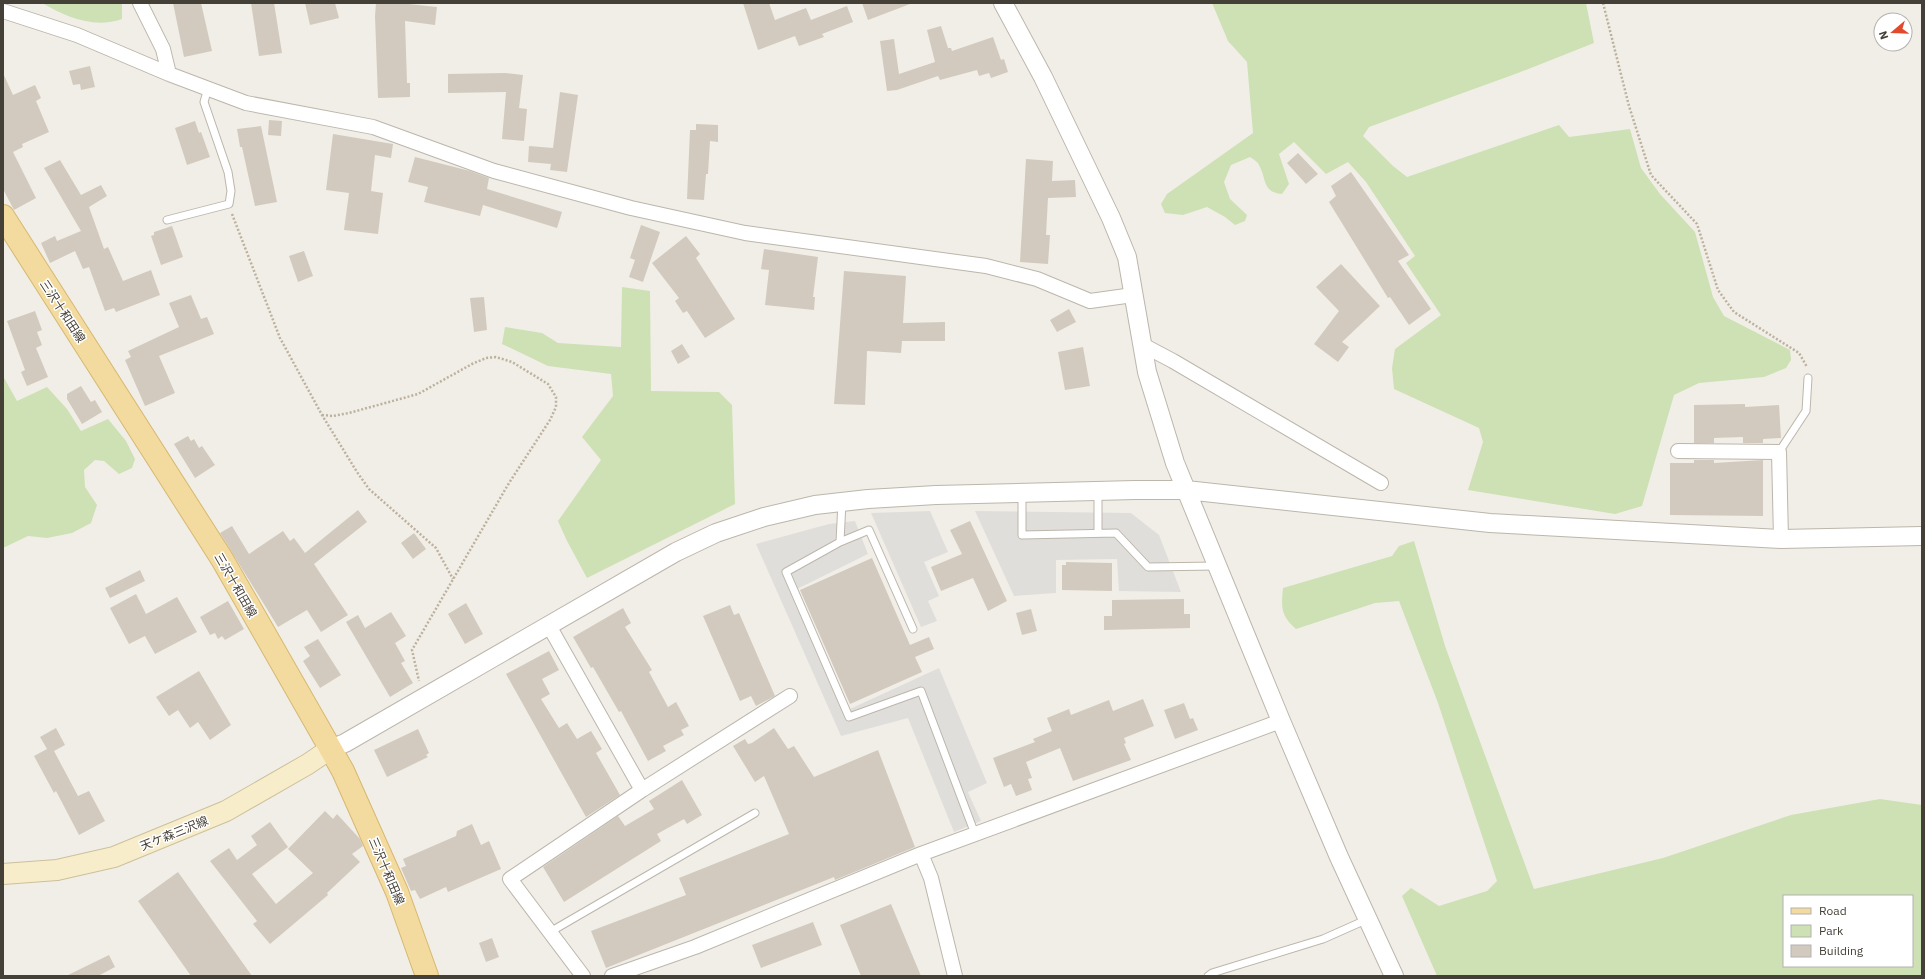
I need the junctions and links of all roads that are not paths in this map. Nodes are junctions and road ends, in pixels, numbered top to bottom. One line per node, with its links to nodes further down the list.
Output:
1 (140, 3): 4 (street)
2 (1003, 3): 8 (street)
3 (3, 11): 4 (street)
4 (169, 74): 5 (street)
5 (208, 88): 7 (lane); 8 (street)
6 (3, 216): 27 (main road, 三沢十和田線)
7 (167, 220)
8 (1133, 295): 9 (street)
9 (1141, 344): 13 (street); 14 (street)
10 (1808, 378): 12 (lane)
11 (1678, 450): 12 (street)
12 (1779, 452): 20 (street)
13 (1381, 483)
14 (1186, 490): 15 (street); 20 (street); 22 (street)
15 (1098, 492): 16 (street); 18 (lane)
16 (1022, 493): 17 (street); 18 (lane)
17 (842, 502): 21 (lane); 23 (street)
18 (1098, 533): 22 (lane)
19 (1922, 536): 20 (street)
20 (1781, 539)
21 (840, 542): 24 (lane); 30 (lane)
22 (1217, 566): 26 (street)
23 (548, 624): 27 (street); 28 (street)
24 (913, 629)
25 (790, 696): 28 (street)
26 (1281, 721): 30 (street); 33 (street)
27 (330, 748): 32 (main road, 天ケ森三沢線); 35 (main road, 三沢十和田線)
28 (642, 790): 34 (street)
29 (755, 813): 34 (lane)
30 (975, 834): 31 (street)
31 (921, 854): 37 (street); 38 (street)
32 (3, 874)
33 (1368, 919): 39 (lane); 40 (street)
34 (550, 932): 36 (street)
35 (426, 976)
36 (583, 976)
37 (612, 976)
38 (955, 976)
39 (1208, 976)
40 (1394, 976)

